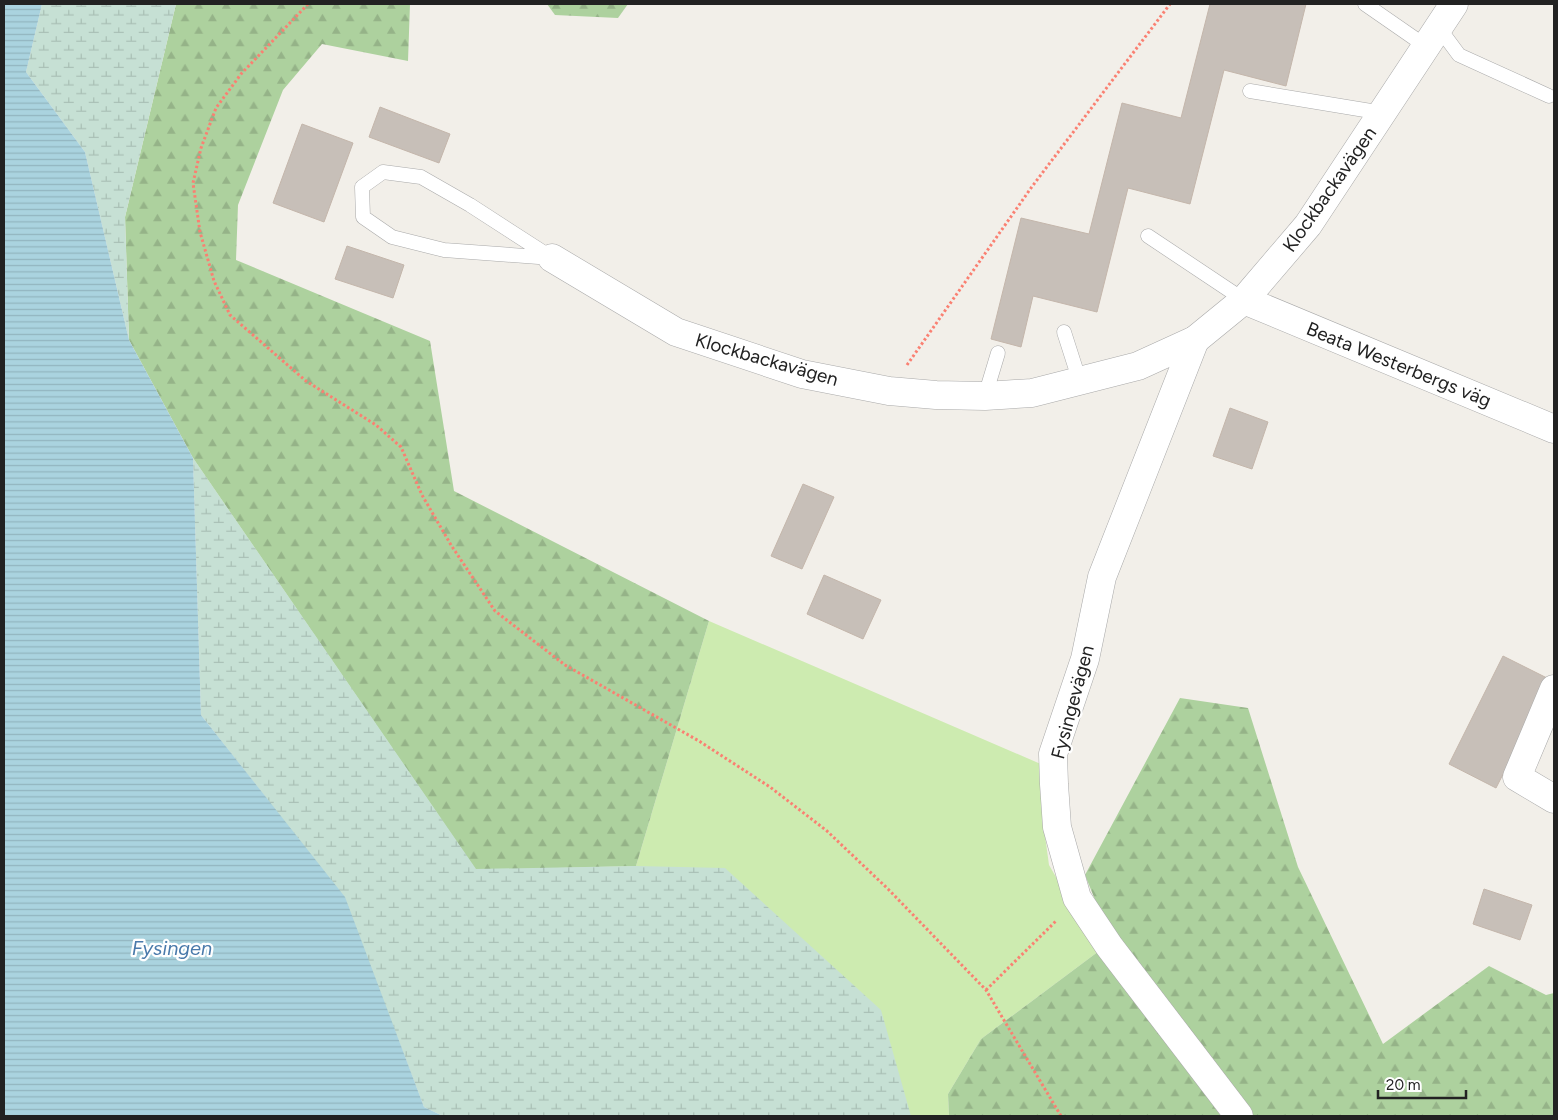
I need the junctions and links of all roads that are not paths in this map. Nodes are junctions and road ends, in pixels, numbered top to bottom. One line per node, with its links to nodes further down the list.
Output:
1 (1365, 4): 3 (lane)
2 (1454, 4): 3 (street, Klockbackavägen)
3 (1433, 38): 5 (lane); 6 (street, Klockbackavägen)
4 (1250, 91): 6 (lane)
5 (1549, 96)
6 (1383, 113): 9 (street, Klockbackavägen)
7 (1148, 236): 9 (lane)
8 (552, 258): 8 (lane); 14 (street, Klockbackavägen)
9 (1244, 300): 11 (street, Klockbackavägen); 15 (street, Beata Westerbergs väg)
10 (1064, 332): 13 (lane)
11 (1195, 340): 13 (street, Klockbackavägen); 18 (street, Fysingevägen)
12 (998, 353): 14 (lane)
13 (1080, 382): 14 (street, Klockbackavägen)
14 (985, 396)
15 (1554, 428)
16 (1554, 689): 17 (street)
17 (1554, 799)
18 (1239, 1116)

